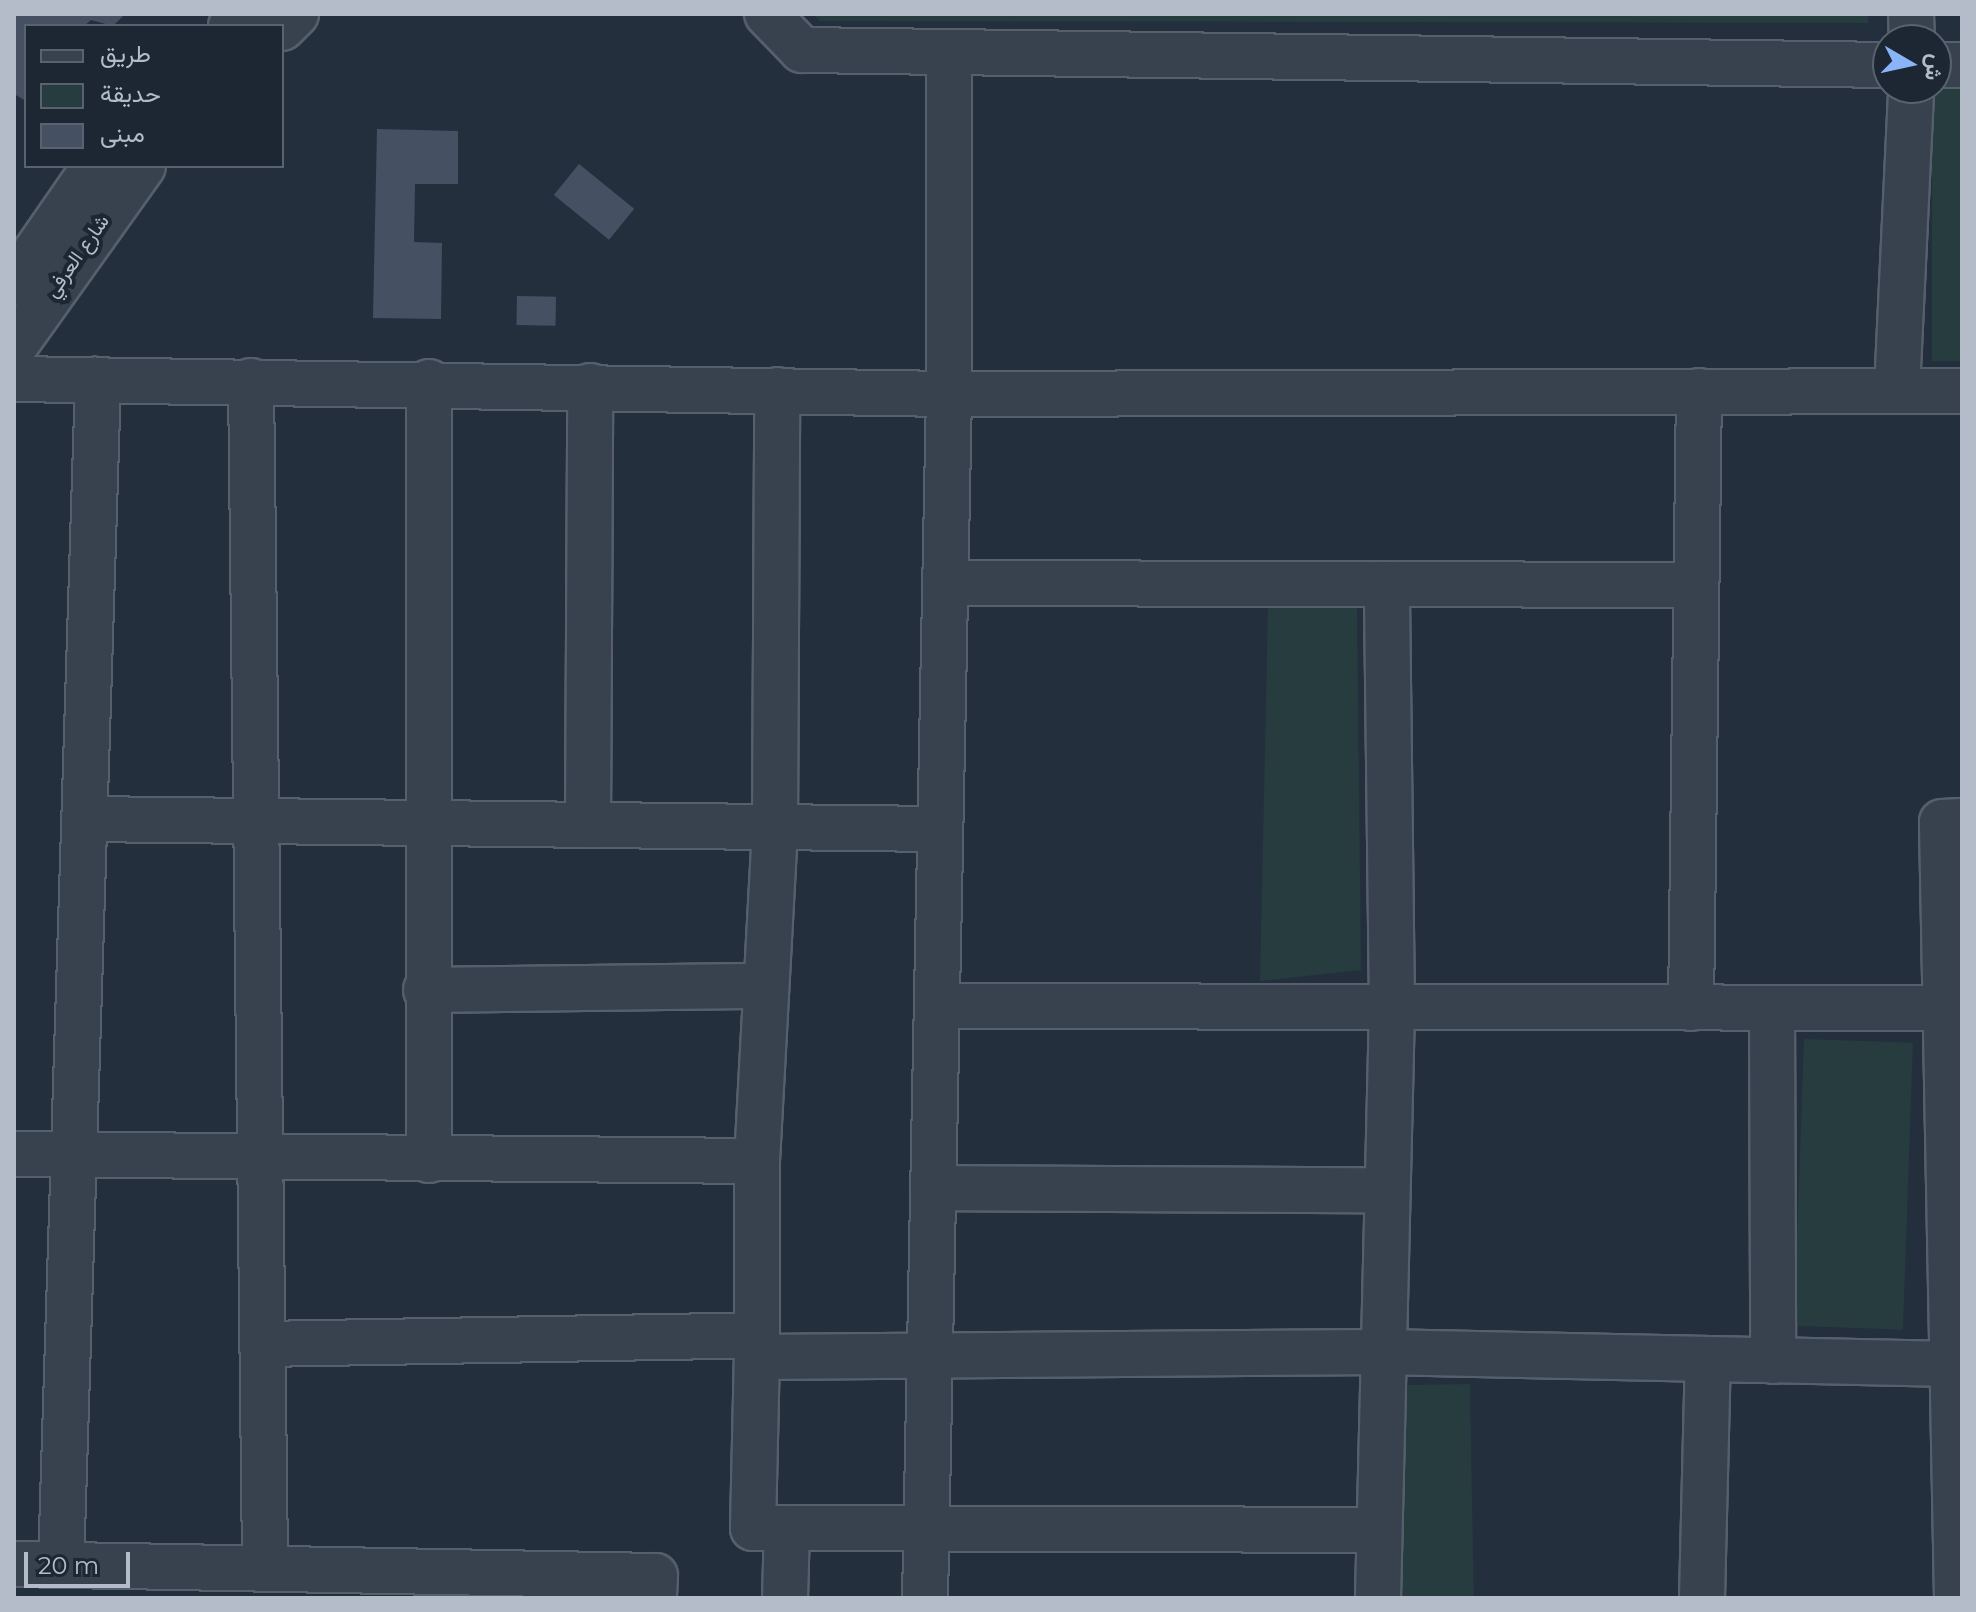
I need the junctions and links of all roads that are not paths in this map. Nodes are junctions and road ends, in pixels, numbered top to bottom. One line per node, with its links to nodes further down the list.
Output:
1 (767, 14): 2 (street)
2 (949, 52): 3 (street); 18 (street)
3 (1872, 65)
4 (1910, 104): 15 (street)
5 (94, 168): 7 (street, شارع العرفي)
6 (142, 168): 8 (street, شارع العرفي)
7 (14, 283)
8 (14, 347)
9 (14, 379): 10 (street)
10 (98, 380): 11 (street); 22 (street)
11 (251, 381): 12 (street); 23 (street)
12 (429, 382): 13 (street); 25 (street)
13 (590, 386): 14 (street); 26 (street)
14 (777, 390): 18 (street); 27 (street)
15 (1897, 390): 16 (street); 17 (street)
16 (1699, 391): 18 (street); 21 (street)
17 (1962, 391)
18 (949, 394): 19 (street)
19 (945, 583): 20 (street); 28 (street)
20 (1387, 584): 21 (street); 32 (street)
21 (1696, 585): 33 (street)
22 (84, 819): 23 (street); 36 (street)
23 (257, 821): 25 (street); 38 (street)
24 (1962, 821): 35 (street)
25 (424, 822): 26 (street); 30 (street)
26 (588, 825): 27 (street)
27 (775, 827): 28 (street); 29 (street)
28 (940, 829): 31 (street)
29 (766, 986): 30 (street); 40 (street)
30 (426, 990): 39 (street)
31 (937, 1006): 32 (street); 42 (street)
32 (1392, 1007): 33 (street); 43 (street)
33 (1691, 1008): 34 (street)
34 (1772, 1008): 35 (street); 49 (street)
35 (1945, 1008): 41 (street)
36 (72, 1153): 37 (street); 38 (street); 55 (street)
37 (14, 1154)
38 (260, 1154): 39 (street); 44 (street)
39 (429, 1160): 40 (street)
40 (757, 1161): 45 (street)
41 (1955, 1161): 50 (street)
42 (933, 1188): 43 (street); 47 (street)
43 (1386, 1190): 46 (street)
44 (262, 1344): 45 (street); 56 (street)
45 (756, 1346): 47 (street); 51 (street)
46 (1382, 1352): 47 (street); 48 (street); 53 (street)
47 (930, 1356): 52 (street)
48 (1708, 1359): 49 (street); 61 (street)
49 (1773, 1361): 50 (street)
50 (1952, 1364): 62 (street)
51 (787, 1528): 52 (street); 58 (street)
52 (927, 1529): 53 (street); 59 (street)
53 (1379, 1530): 60 (street)
54 (14, 1564): 55 (street)
55 (61, 1565): 56 (street)
56 (265, 1568): 57 (street)
57 (654, 1598)
58 (785, 1598)
59 (925, 1598)
60 (1378, 1598)
61 (1702, 1598)
62 (1957, 1598)

